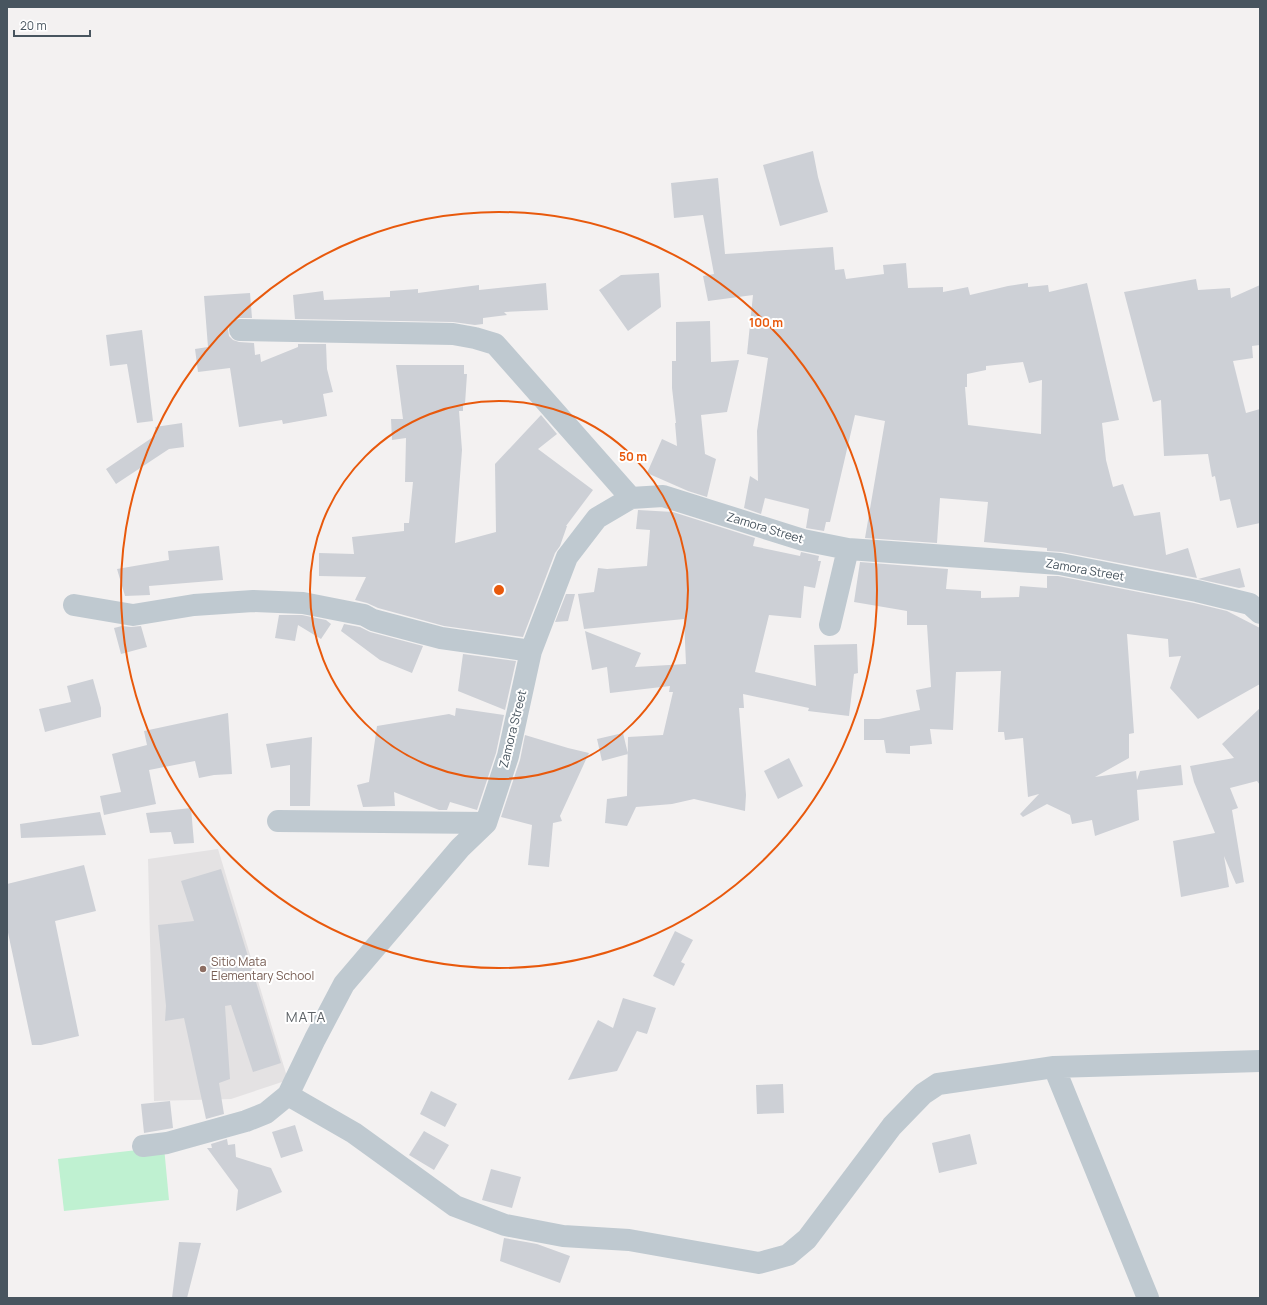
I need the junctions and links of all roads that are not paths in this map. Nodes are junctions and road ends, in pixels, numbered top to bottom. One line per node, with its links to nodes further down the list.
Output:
1 (240, 330): 2 (street)
2 (631, 498): 3 (street, Zamora Street); 7 (street, Zamora Street)
3 (848, 549): 5 (street, Zamora Street); 6 (street)
4 (74, 605): 7 (street)
5 (1260, 613)
6 (830, 625)
7 (531, 651): 9 (street, Zamora Street)
8 (278, 822): 9 (street)
9 (486, 823): 12 (street)
10 (1260, 1061): 11 (street)
11 (1054, 1067): 12 (street); 14 (street)
12 (288, 1095): 13 (street)
13 (143, 1146)
14 (1148, 1298)

